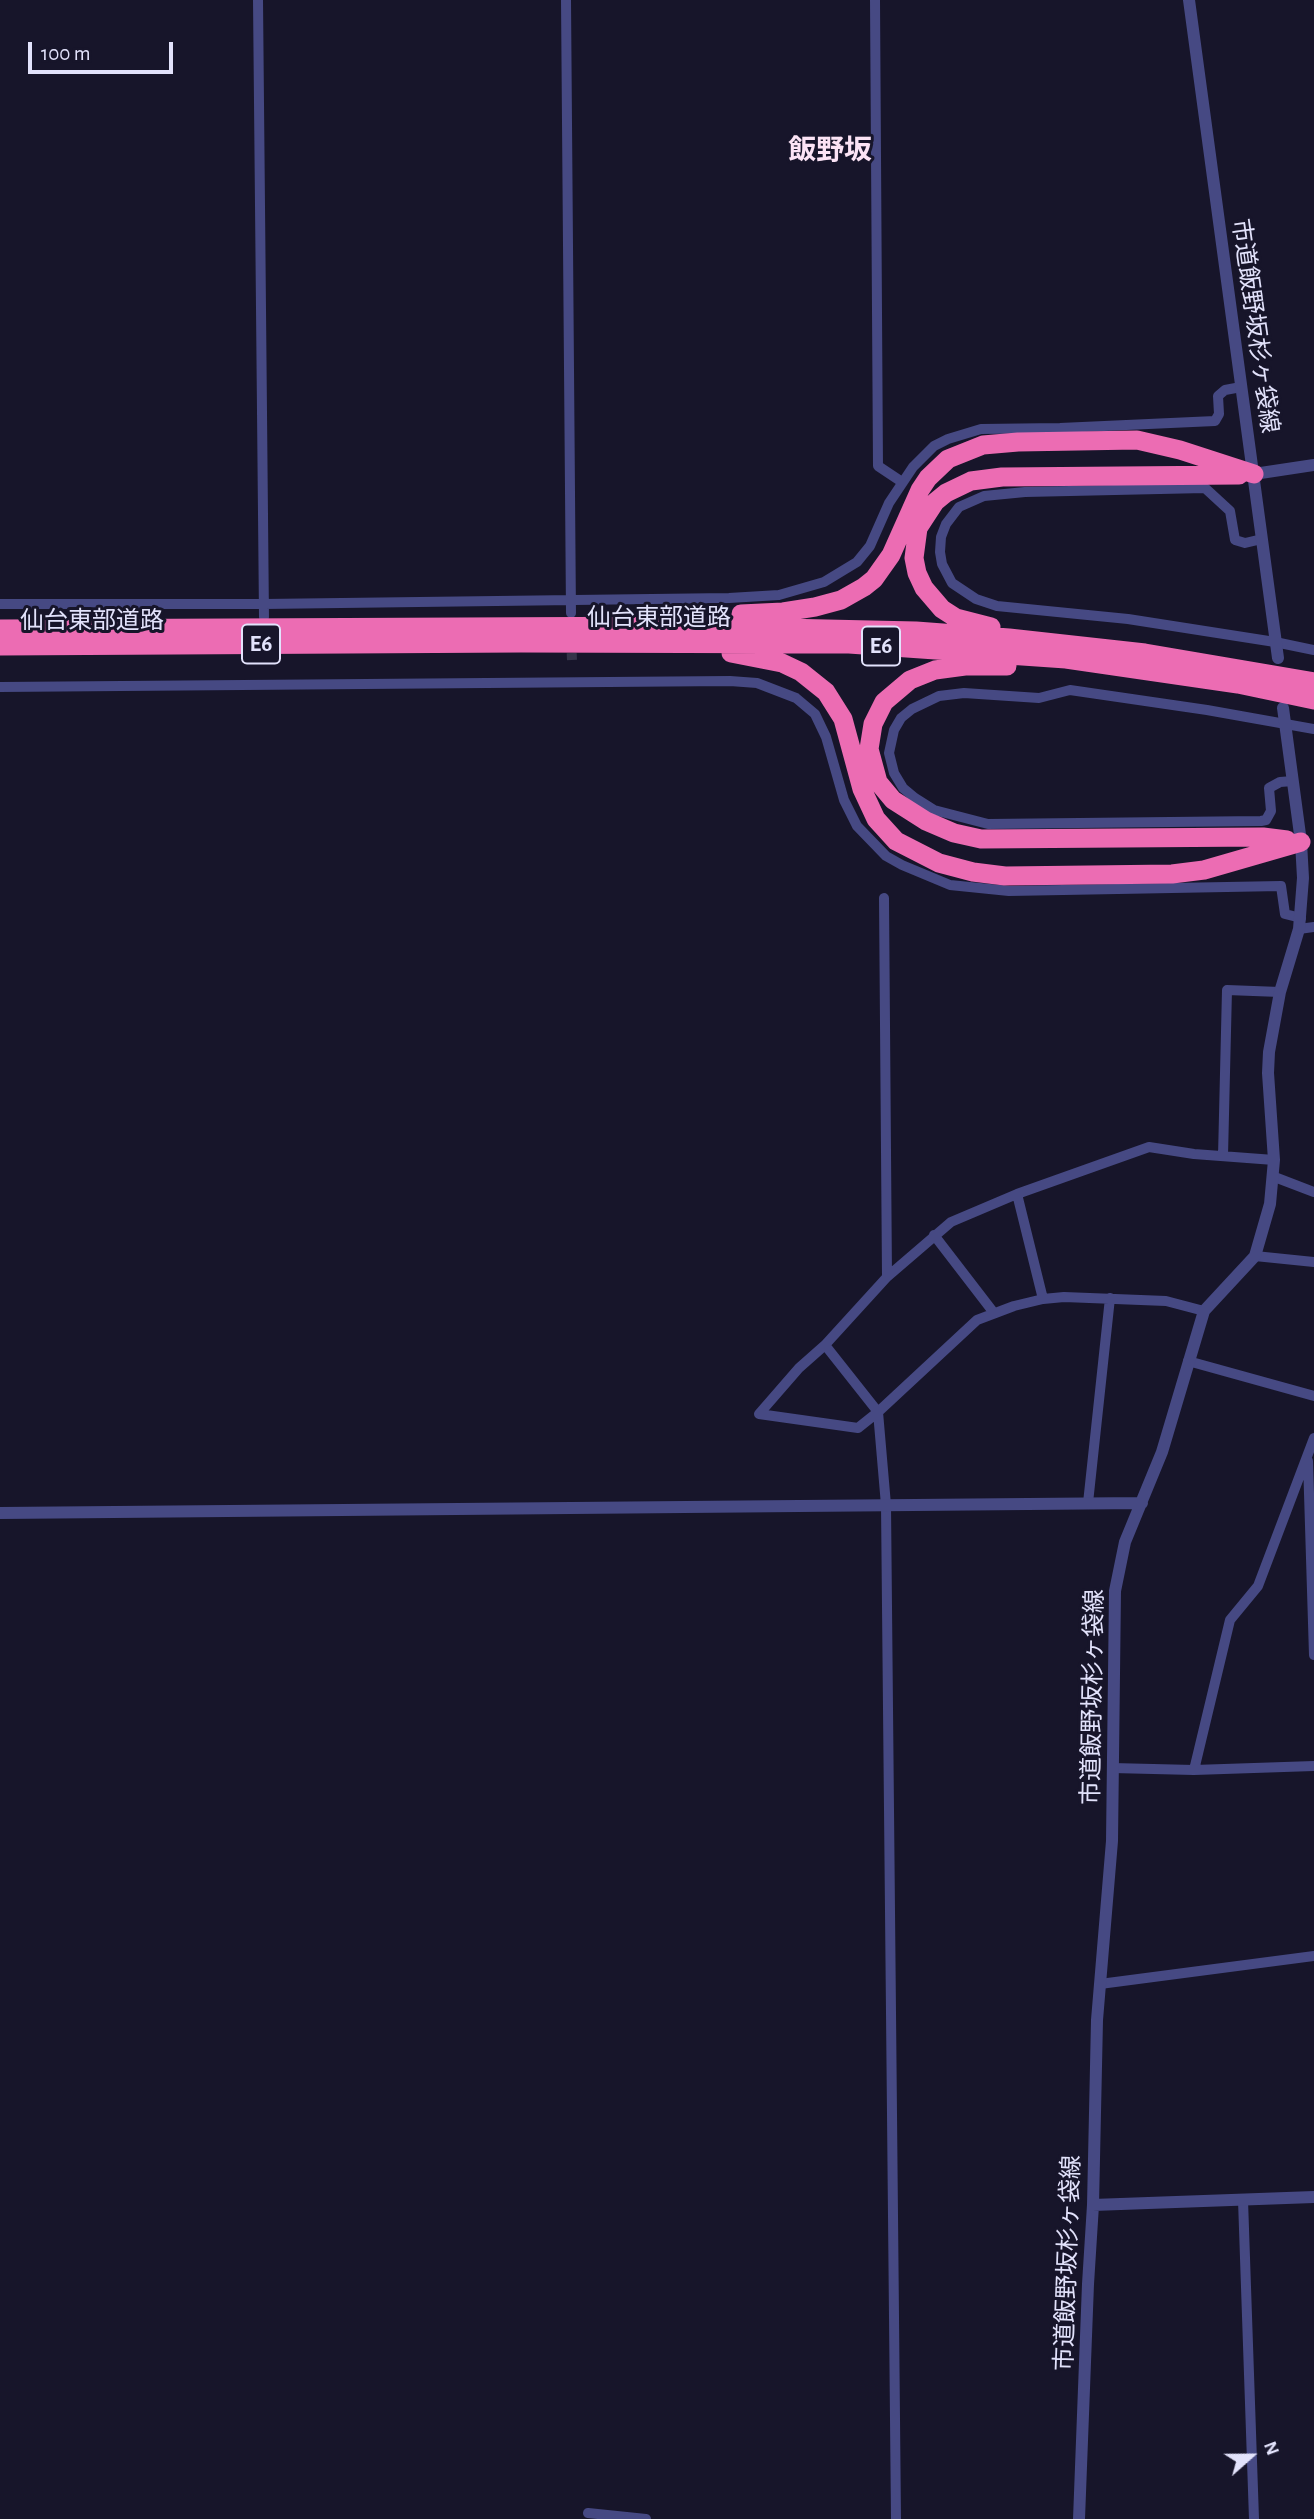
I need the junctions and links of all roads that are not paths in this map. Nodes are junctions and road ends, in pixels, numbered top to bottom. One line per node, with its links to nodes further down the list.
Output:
1 (258, 0): 12 (street)
2 (566, 0): 10 (street)
3 (875, 0): 8 (street)
4 (1189, 0): 5 (street, 市道飯野坂杉ヶ袋線)
5 (1241, 387): 7 (street, 市道飯野坂杉ヶ袋線); 8 (street)
6 (1314, 465): 7 (street)
7 (1254, 474): 9 (street, 市道飯野坂杉ヶ袋線); 16 (highway); 21 (highway)
8 (902, 482): 10 (street)
9 (1262, 539): 17 (street, 市道飯野坂杉ヶ袋線); 17 (street)
10 (572, 599): 12 (street); 13 (street)
11 (0, 604): 12 (street)
12 (264, 604): 14 (street)
13 (571, 613)
14 (264, 617)
15 (0, 629): 16 (highway, 仙台東部道路 / E6)
16 (520, 634): 18 (highway, 仙台東部道路 / E6); 21 (highway, 仙台東部道路 / E6); 23 (highway, 仙台東部道路 / E6); 30 (highway)
17 (1275, 642): 19 (street); 20 (street, 市道飯野坂杉ヶ袋線)
18 (0, 646)
19 (1314, 650)
20 (1278, 658)
21 (1223, 665): 22 (highway, 仙台東部道路 / E6)
22 (1314, 682)
23 (1238, 684): 25 (highway, 仙台東部道路 / E6); 30 (highway)
24 (0, 687): 32 (street)
25 (1314, 699)
26 (1283, 708): 27 (street, 市道飯野坂杉ヶ袋線)
27 (1285, 722): 28 (street); 29 (street, 市道飯野坂杉ヶ袋線); 29 (street)
28 (1314, 729)
29 (1293, 781): 30 (street, 市道飯野坂杉ヶ袋線)
30 (1301, 842): 32 (street, 市道飯野坂杉ヶ袋線)
31 (884, 898): 43 (street)
32 (1300, 923): 33 (street); 34 (street, 市道飯野坂杉ヶ袋線)
33 (1314, 927)
34 (1280, 992): 35 (street); 36 (street, 市道飯野坂杉ヶ袋線)
35 (1223, 1156): 36 (street); 39 (street)
36 (1274, 1160): 37 (street, 市道飯野坂杉ヶ袋線)
37 (1272, 1176): 38 (street); 41 (street, 市道飯野坂杉ヶ袋線)
38 (1314, 1192)
39 (1017, 1194): 40 (street); 45 (street)
40 (934, 1235): 43 (street); 47 (street)
41 (1255, 1256): 42 (street); 46 (street, 市道飯野坂杉ヶ袋線)
42 (1314, 1262)
43 (887, 1278): 48 (street)
44 (1110, 1298): 45 (street); 46 (street); 54 (street)
45 (1043, 1299): 47 (street)
46 (1204, 1311): 49 (street, 市道飯野坂杉ヶ袋線)
47 (995, 1313): 51 (street)
48 (825, 1345): 51 (street); 51 (street)
49 (1188, 1361): 50 (street); 55 (street, 市道飯野坂杉ヶ袋線)
50 (1314, 1396)
51 (878, 1412): 56 (street)
52 (1314, 1438): 53 (street)
53 (1308, 1455): 58 (street); 61 (street)
54 (1088, 1503): 55 (street); 56 (street)
55 (1142, 1503): 60 (street, 市道飯野坂杉ヶ袋線)
56 (887, 1505): 57 (street); 69 (street)
57 (0, 1513)
58 (1314, 1654)
59 (1314, 1766): 61 (street)
60 (1112, 1768): 61 (street); 63 (street, 市道飯野坂杉ヶ袋線)
61 (1194, 1770)
62 (1314, 1956): 63 (street)
63 (1100, 1984): 66 (street, 市道飯野坂杉ヶ袋線)
64 (1314, 2197): 65 (street)
65 (1243, 2200): 66 (street); 71 (street)
66 (1093, 2205): 70 (street, 市道飯野坂杉ヶ袋線)
67 (588, 2513): 68 (street)
68 (646, 2519)
69 (896, 2519)
70 (1079, 2519)
71 (1254, 2519)

